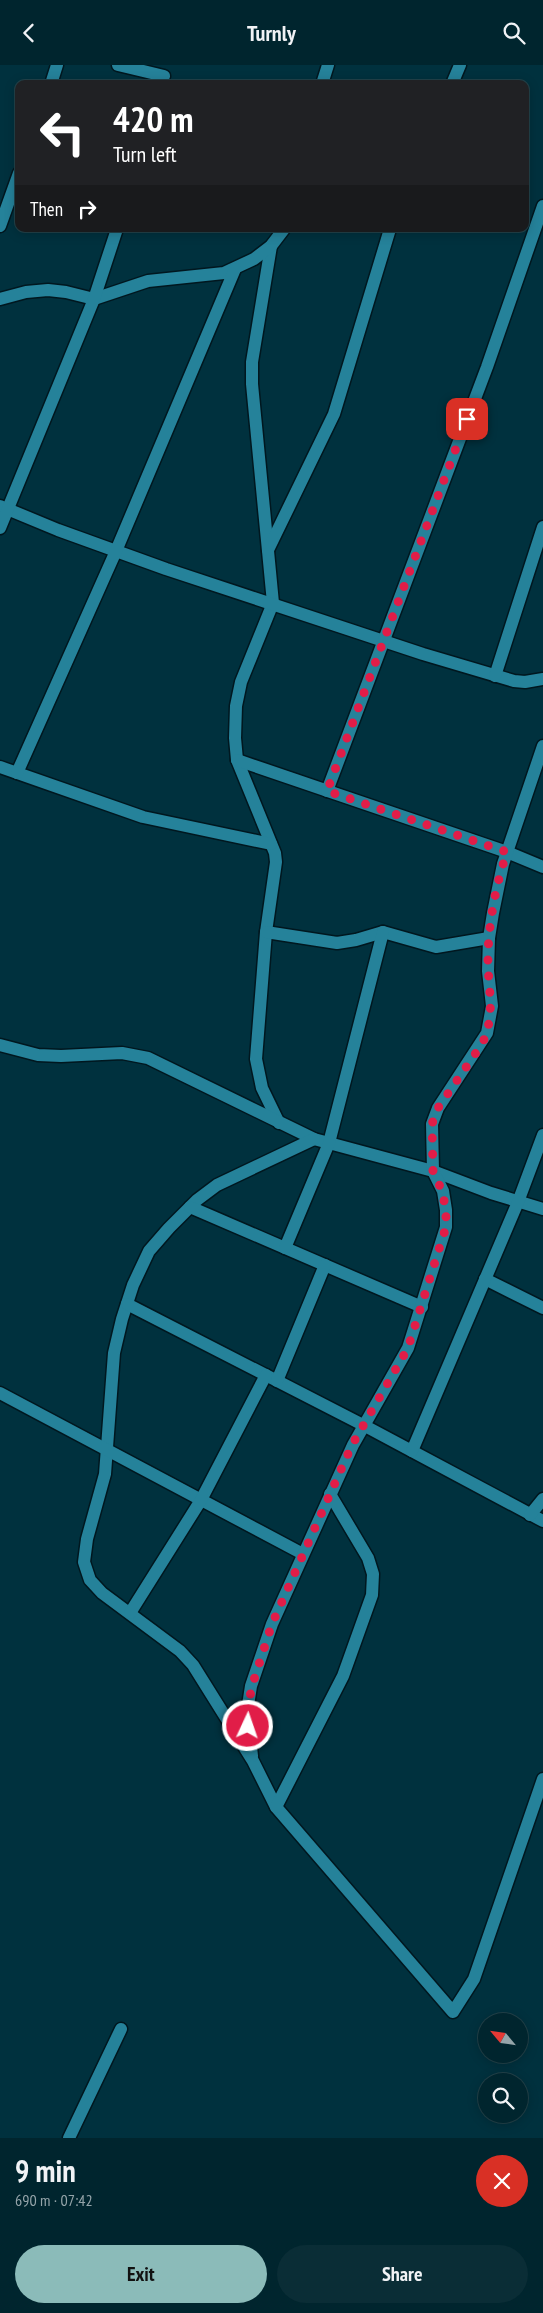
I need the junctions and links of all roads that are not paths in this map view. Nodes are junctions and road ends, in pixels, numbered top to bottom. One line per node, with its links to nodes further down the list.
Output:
1 (57, 65): 6 (street)
2 (118, 65): 5 (street)
3 (328, 65): 7 (street)
4 (460, 65): 8 (street)
5 (164, 75)
6 (52, 80)
7 (323, 80)
8 (454, 80)
9 (15, 184): 11 (street)
10 (543, 206): 25 (street)
11 (0, 226)
12 (116, 232): 18 (street)
13 (282, 232): 15 (street)
14 (389, 232): 22 (street)
15 (271, 246): 16 (street); 22 (street)
16 (235, 269): 18 (street); 23 (street)
17 (0, 299): 18 (street)
18 (94, 299): 19 (street)
19 (3, 508): 21 (street); 23 (street)
20 (543, 527): 26 (street)
21 (0, 528)
22 (268, 549): 24 (street)
23 (116, 551): 24 (street); 31 (street)
24 (273, 603): 25 (street); 29 (street)
25 (382, 641): 26 (street); 32 (street)
26 (495, 676): 27 (street)
27 (543, 679)
28 (543, 746): 34 (street)
29 (237, 760): 32 (street); 33 (street)
30 (0, 767): 31 (street)
31 (17, 773): 33 (street)
32 (327, 791): 34 (street)
33 (271, 845): 37 (street)
34 (507, 852): 35 (street); 38 (street)
35 (543, 867)
36 (383, 932): 37 (street); 38 (street); 43 (street)
37 (266, 933): 40 (street)
38 (489, 938): 44 (street)
39 (0, 1045): 40 (street)
40 (280, 1123): 42 (street)
41 (543, 1135): 45 (street)
42 (314, 1139): 43 (street); 46 (street)
43 (329, 1143): 44 (street); 48 (street)
44 (433, 1171): 45 (street); 52 (street)
45 (518, 1202): 47 (street); 50 (street)
46 (190, 1207): 48 (street); 51 (street)
47 (543, 1209)
48 (285, 1248): 49 (street)
49 (325, 1265): 52 (street); 54 (street)
50 (485, 1279): 53 (street); 58 (street)
51 (127, 1304): 54 (street); 57 (street)
52 (422, 1307): 56 (street)
53 (543, 1308)
54 (271, 1378): 56 (street); 61 (street)
55 (0, 1393): 57 (street)
56 (365, 1426): 58 (street); 59 (street)
57 (108, 1449): 61 (street); 65 (street)
58 (412, 1451): 62 (street)
59 (330, 1494): 64 (street); 68 (street)
60 (543, 1499): 62 (street)
61 (201, 1500): 64 (street); 65 (street)
62 (530, 1515): 63 (street)
63 (543, 1521)
64 (303, 1554): 66 (street)
65 (130, 1613): 66 (street)
66 (253, 1761): 68 (street)
67 (543, 1779): 68 (street)
68 (276, 1807)
69 (121, 2029): 70 (street)
70 (69, 2138)

